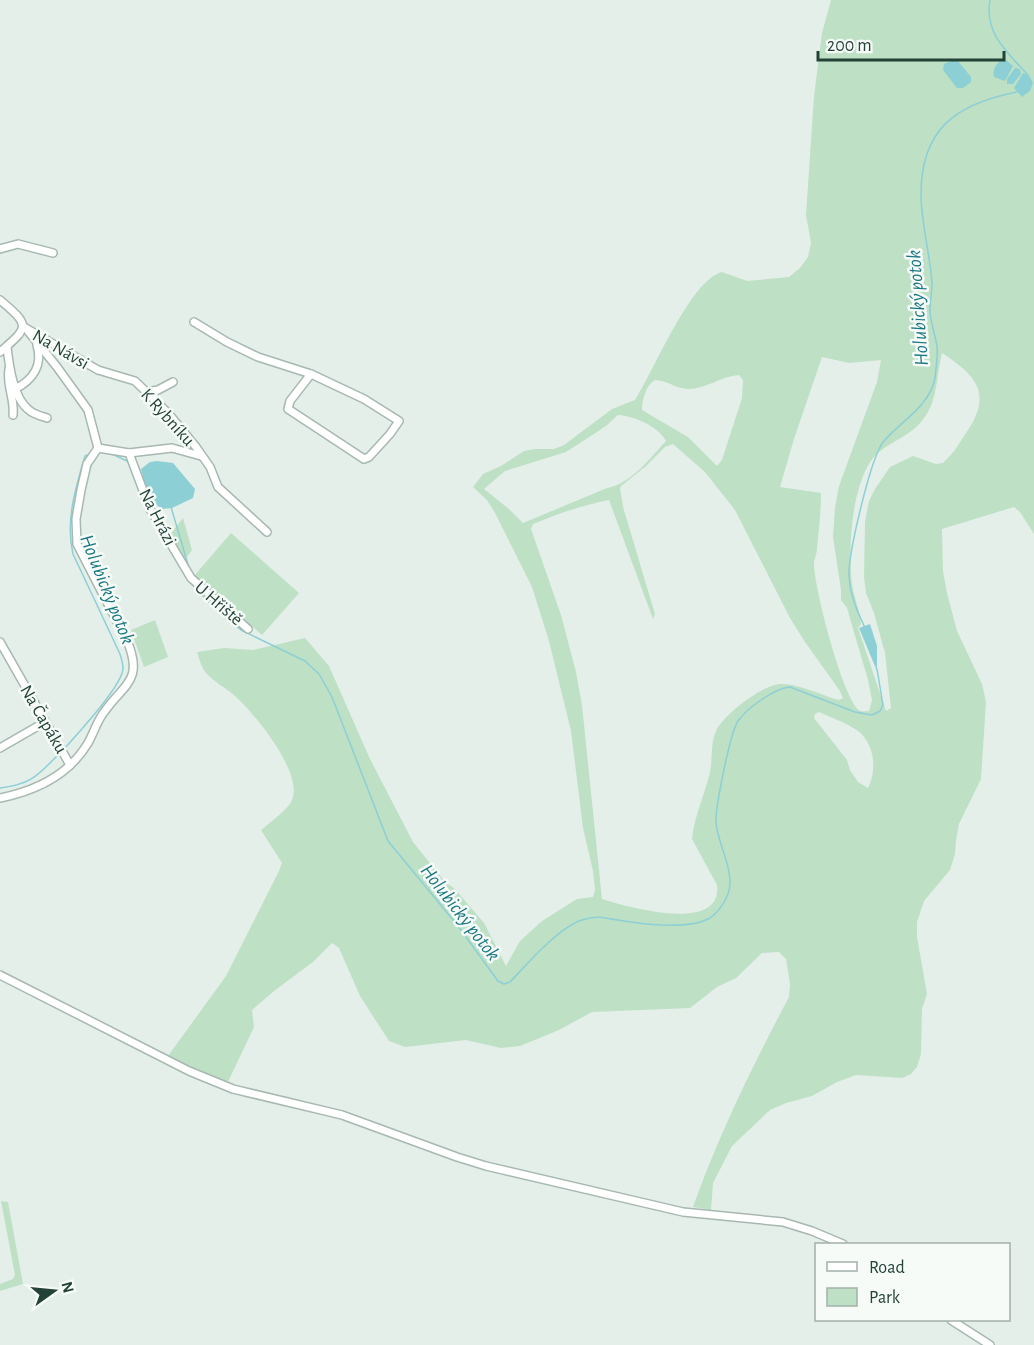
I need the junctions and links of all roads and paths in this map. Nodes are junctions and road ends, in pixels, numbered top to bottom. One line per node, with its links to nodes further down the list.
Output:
1 (0, 249): 2 (street)
2 (53, 253)
3 (0, 300): 5 (street, Na Návsi)
4 (194, 322): 11 (street)
5 (24, 327): 6 (street, Na Návsi); 7 (street, Na Návsi); 10 (street, Na Návsi)
6 (36, 340): 13 (street, Na Návsi); 17 (street, Na Návsi)
7 (7, 346): 8 (street, Na Návsi); 9 (street, Na Návsi)
8 (0, 352)
9 (9, 366): 13 (street, Na Návsi); 15 (street, Na Návsi)
10 (98, 370): 14 (street, K Rybníku)
11 (311, 374): 11 (street)
12 (173, 382): 14 (street)
13 (15, 389): 16 (street, Na Návsi)
14 (147, 393): 19 (street, K Rybníku)
15 (13, 415)
16 (47, 418)
17 (98, 448): 18 (street); 26 (street)
18 (129, 453): 19 (street); 21 (street, Na Hrázi)
19 (201, 456): 20 (street, K Rybníku)
20 (267, 532)
21 (191, 578): 22 (street, U Hřiště)
22 (248, 628)
23 (0, 642): 24 (street, Na Čapáku)
24 (45, 722): 25 (street); 26 (street, Na Čapáku)
25 (0, 748)
26 (70, 765): 27 (street)
27 (0, 798)
28 (0, 975): 29 (street)
29 (839, 1243)
30 (953, 1321): 31 (street)
31 (990, 1345)

